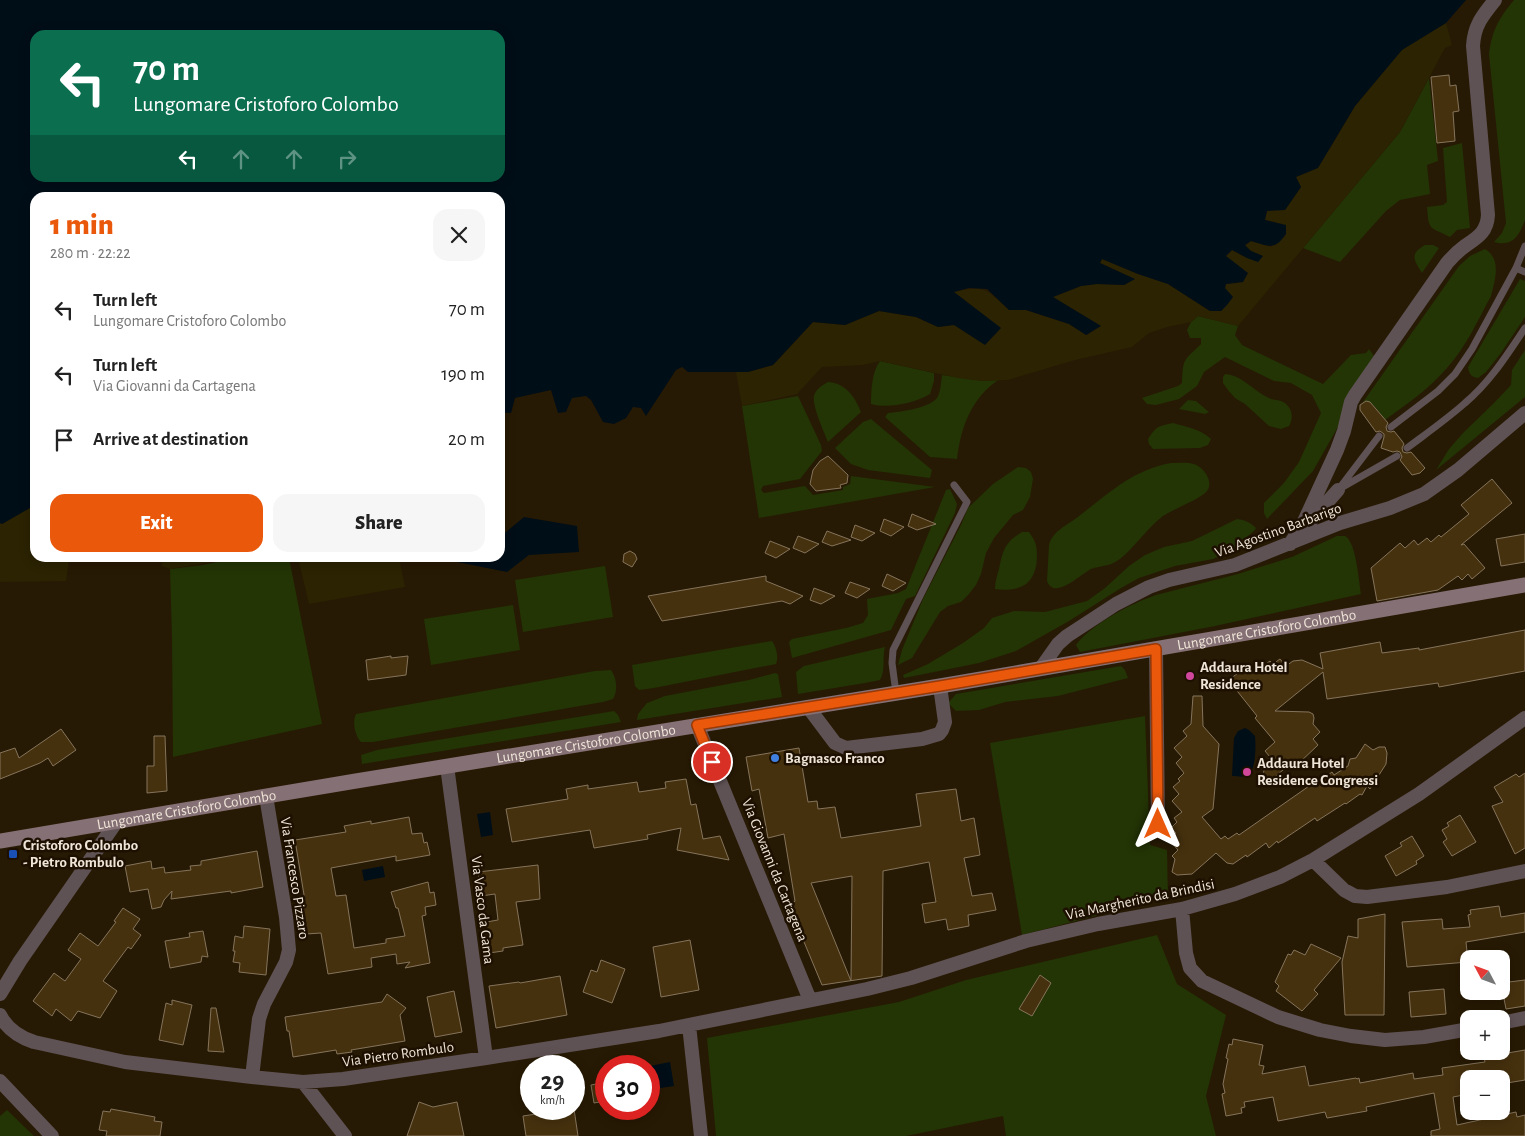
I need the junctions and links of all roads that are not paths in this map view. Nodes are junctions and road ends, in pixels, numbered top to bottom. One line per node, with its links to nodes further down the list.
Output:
1 (1495, 0): 13 (street)
2 (1525, 246): 3 (lane)
3 (1516, 268): 4 (lane); 7 (lane)
4 (1525, 272)
5 (1525, 328): 9 (lane)
6 (1525, 413): 13 (street, Via Agostino Barbarigo)
7 (1391, 427)
8 (1379, 436): 12 (lane)
9 (1408, 448)
10 (1396, 456): 12 (lane)
11 (954, 485): 18 (lane)
12 (1338, 490): 13 (street)
13 (1290, 544): 16 (street, Via Agostino Barbarigo)
14 (1525, 585): 15 (main road, Lungomare Cristoforo Colombo)
15 (1156, 649): 16 (main road, Lungomare Cristoforo Colombo); 25 (street)
16 (1041, 668): 17 (main road, Lungomare Cristoforo Colombo)
17 (940, 686): 18 (main road, Lungomare Cristoforo Colombo); 19 (street)
18 (896, 693): 19 (main road, Lungomare Cristoforo Colombo)
19 (808, 707): 21 (main road, Lungomare Cristoforo Colombo)
20 (1525, 718): 27 (street, Via Margherito da Brindisi)
21 (697, 725): 22 (main road, Lungomare Cristoforo Colombo); 31 (street, Via Giovanni da Cartagena)
22 (447, 766): 23 (main road, Lungomare Cristoforo Colombo); 37 (street, Via Vasco da Gama)
23 (266, 796): 24 (main road, Lungomare Cristoforo Colombo); 38 (street, Via Francesco Pizzaro)
24 (117, 821): 26 (main road, Lungomare Cristoforo Colombo); 30 (street)
25 (1158, 824)
26 (0, 841)
27 (1313, 860): 28 (street); 29 (street, Via Margherito da Brindisi)
28 (1525, 871)
29 (1182, 909): 31 (street, Via Margherito da Brindisi); 36 (street)
30 (1, 991)
31 (810, 1000): 35 (street, Via Pietro Rombulo)
32 (0, 1015): 38 (street, Via Pietro Rombulo)
33 (1525, 1018): 34 (street)
34 (1510, 1021)
35 (688, 1024): 37 (street, Via Pietro Rombulo); 43 (street)
36 (1460, 1031)
37 (486, 1058): 40 (street, Via Pietro Rombulo)
38 (252, 1078): 40 (street, Via Pietro Rombulo)
39 (0, 1081): 41 (street)
40 (303, 1082): 42 (street)
41 (52, 1136)
42 (345, 1136)
43 (702, 1136)

